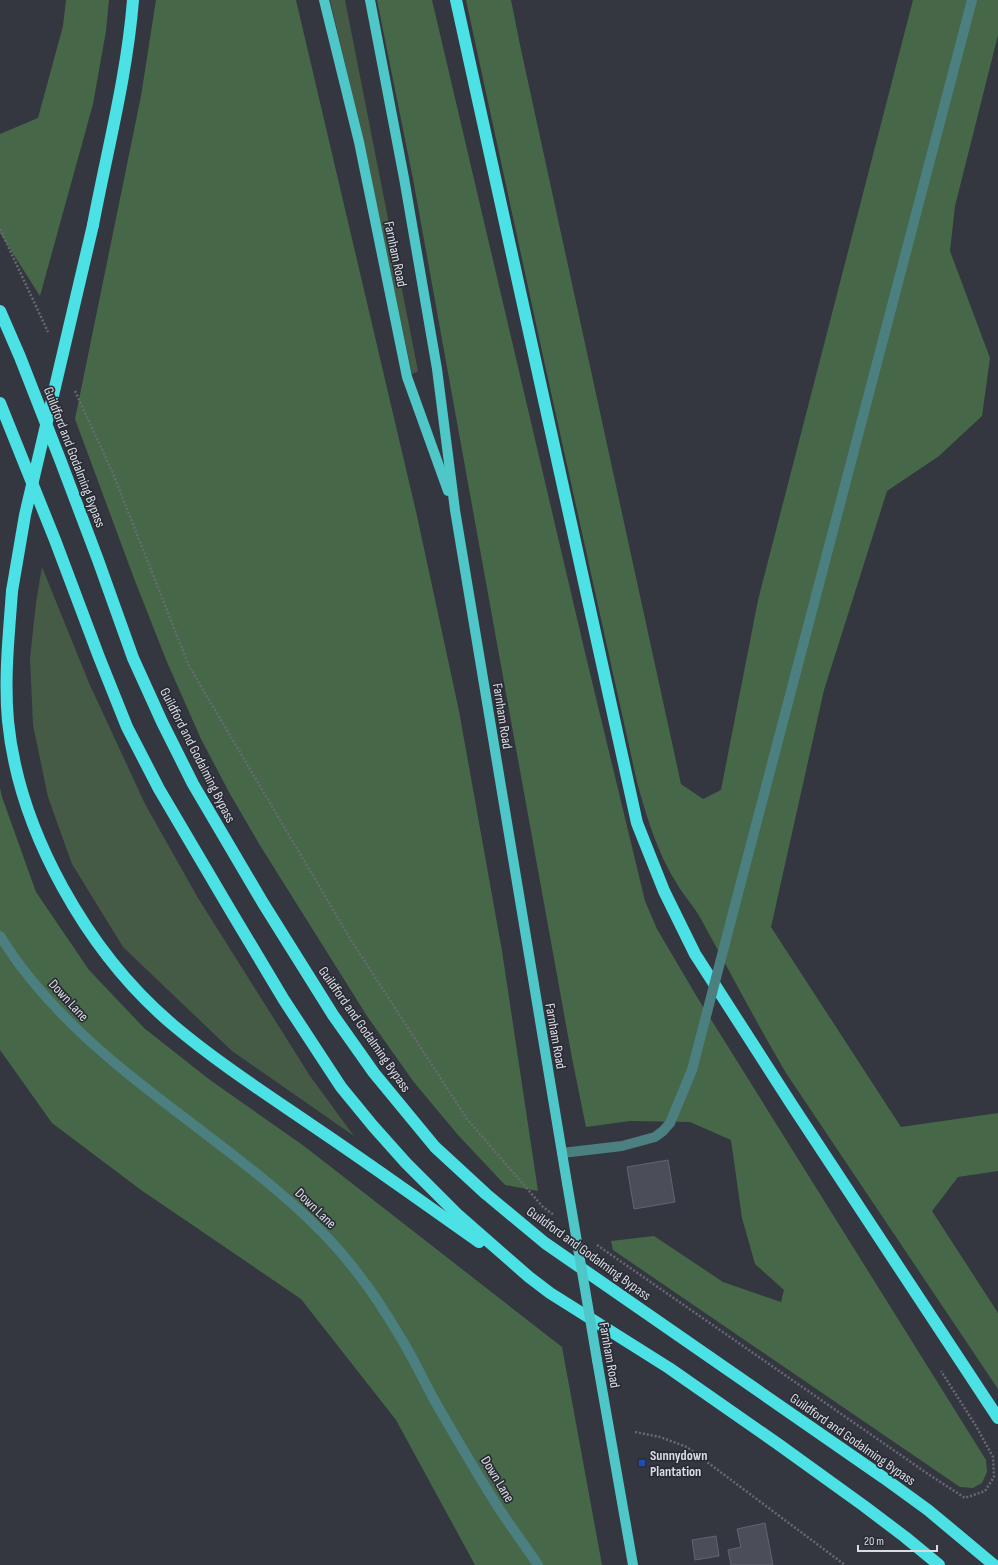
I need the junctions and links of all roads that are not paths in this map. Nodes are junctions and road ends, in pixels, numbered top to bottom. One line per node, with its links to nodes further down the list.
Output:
1 (133, 0): 11 (highway, bridge)
2 (324, 0): 8 (main road, Farnham Road)
3 (370, 0): 8 (main road, Farnham Road)
4 (456, 0): 12 (highway)
5 (972, 0): 10 (street, bridge)
6 (0, 311): 16 (highway, Guildford and Godalming Bypass)
7 (0, 402): 11 (highway)
8 (455, 510): 10 (main road, Farnham Road)
9 (0, 936): 13 (street, Down Lane)
10 (562, 1153): 14 (main road, Farnham Road, bridge)
11 (528, 1278): 15 (highway)
12 (998, 1418)
13 (538, 1565)
14 (633, 1565)
15 (938, 1565)
16 (994, 1565)

